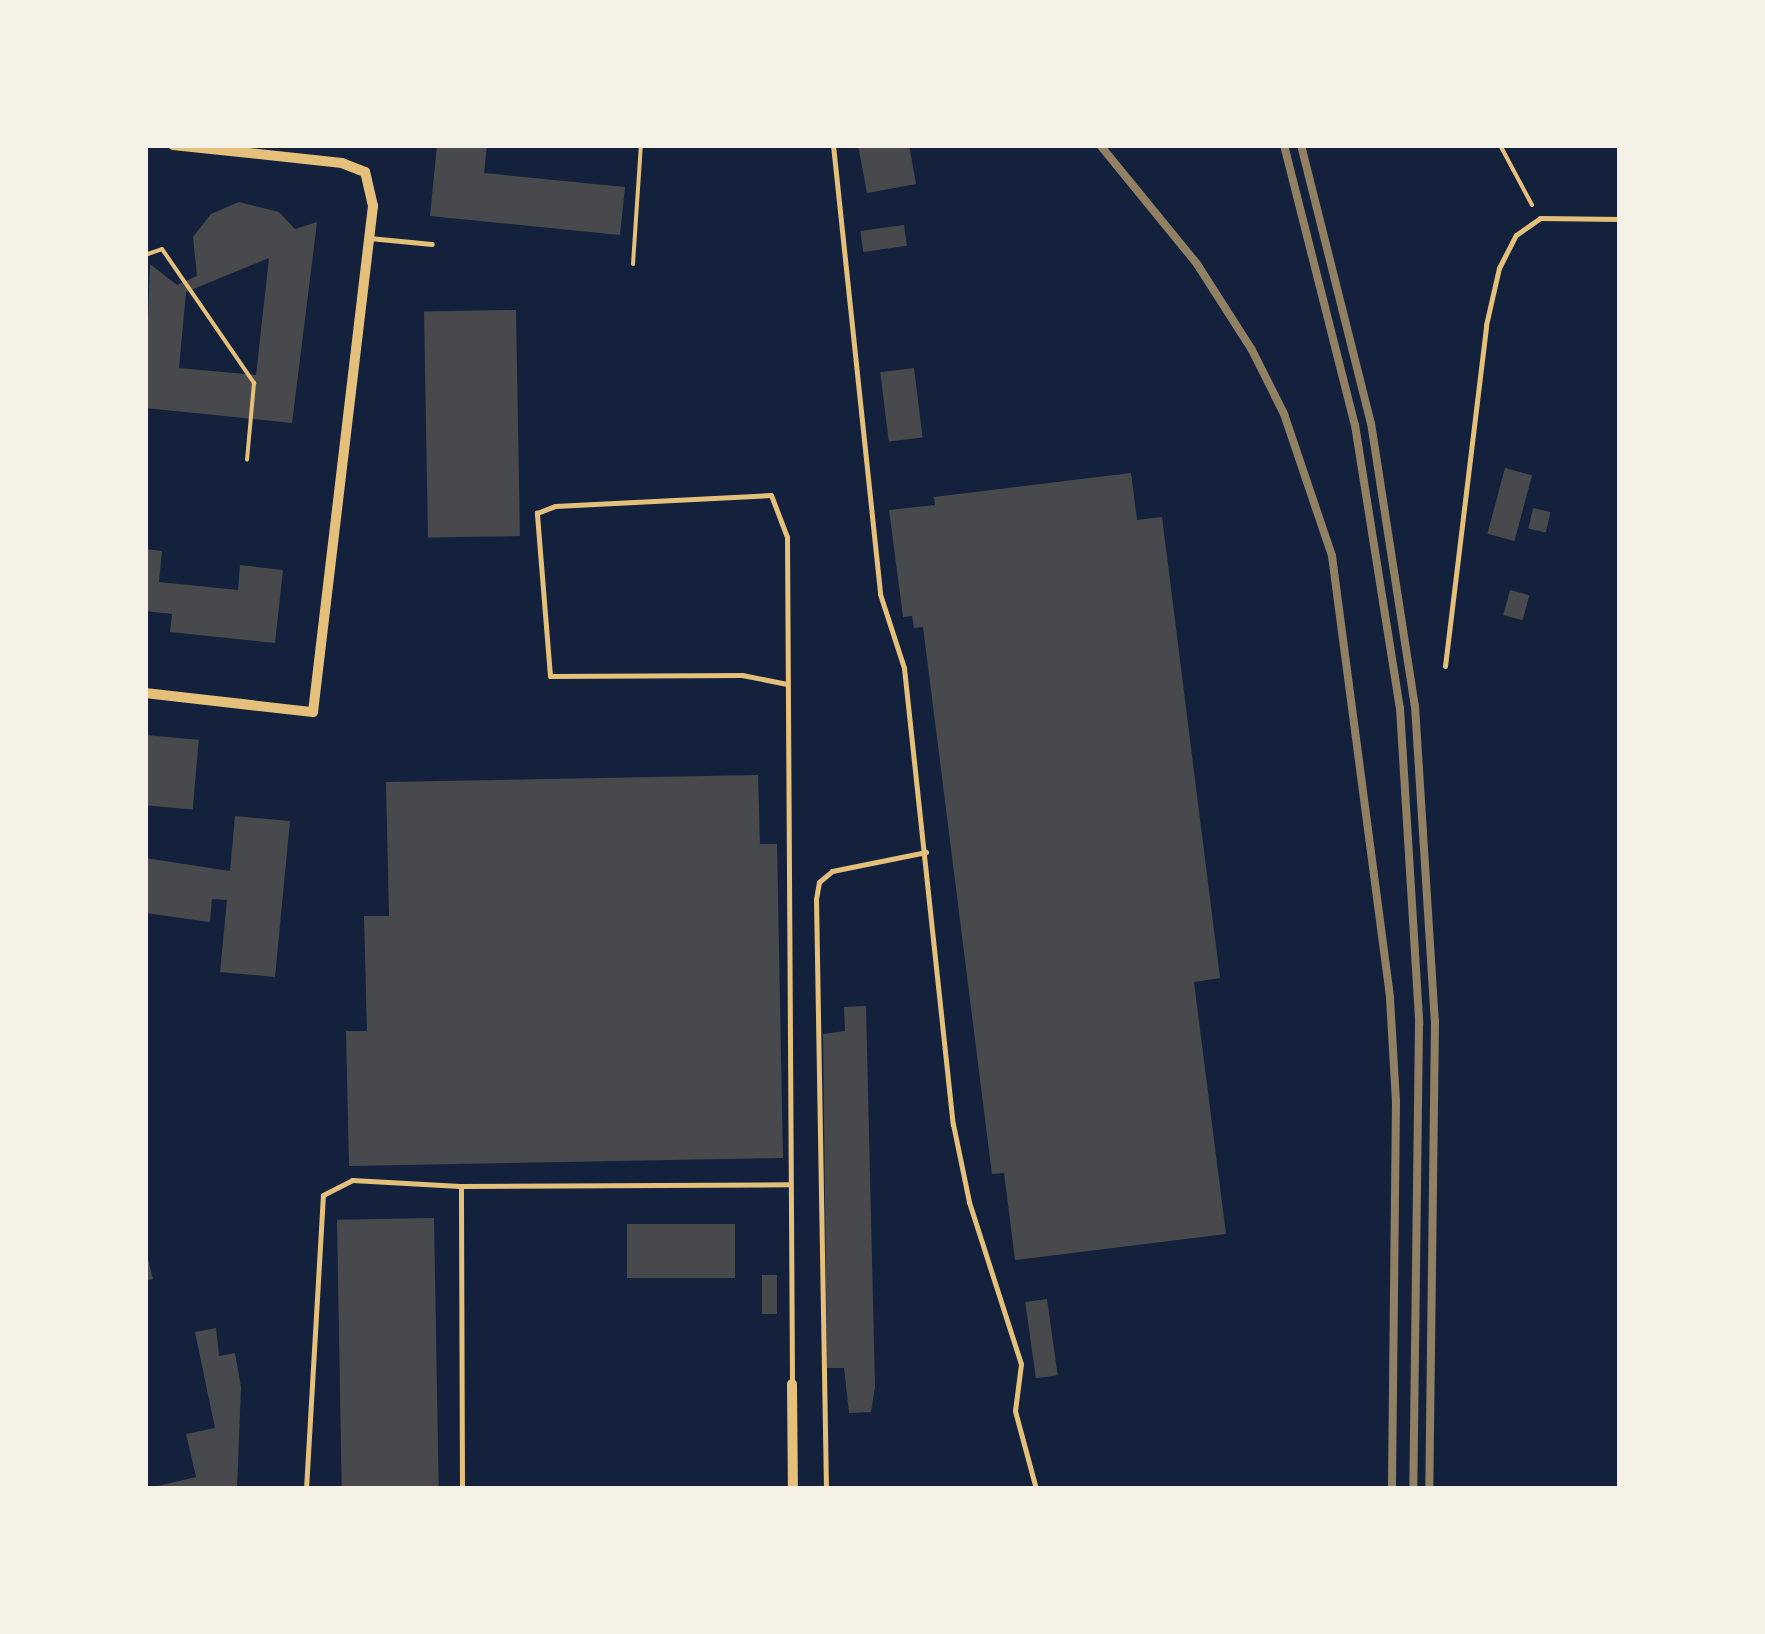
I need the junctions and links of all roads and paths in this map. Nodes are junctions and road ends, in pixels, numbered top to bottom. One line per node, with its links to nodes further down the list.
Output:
1 (173, 145): 6 (street)
2 (284, 145): 6 (lane)
3 (641, 145): 12 (path)
4 (832, 145): 17 (lane)
5 (1500, 145): 7 (path)
6 (278, 156): 9 (street)
7 (1540, 218): 8 (lane); 14 (lane)
8 (1620, 219)
9 (370, 238): 10 (lane); 16 (street)
10 (432, 244)
11 (145, 256): 13 (path)
12 (633, 264)
13 (246, 460)
14 (1444, 666)
15 (787, 684): 15 (lane); 18 (lane)
16 (145, 693)
17 (926, 852): 24 (lane); 25 (lane)
18 (789, 1184): 19 (lane); 20 (lane)
19 (461, 1186): 21 (lane); 22 (lane)
20 (792, 1384): 23 (street)
21 (306, 1489)
22 (462, 1489)
23 (793, 1489)
24 (826, 1489)
25 (1036, 1489)

